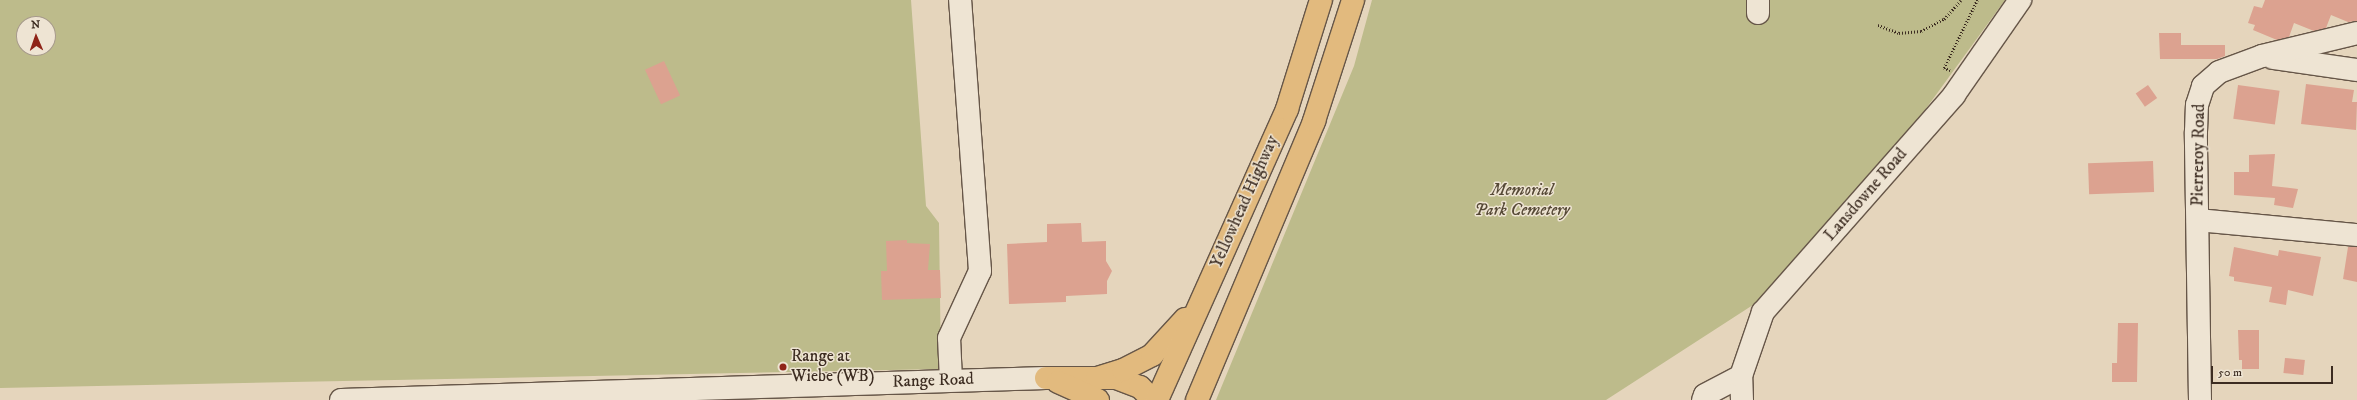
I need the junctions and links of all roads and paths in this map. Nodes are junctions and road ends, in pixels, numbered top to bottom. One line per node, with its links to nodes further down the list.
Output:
1 (960, 0): 18 (street)
2 (1321, 0): 14 (highway, Yellowhead Highway)
3 (1353, 0): 25 (highway, Yellowhead Highway)
4 (1961, 0): 7 (path)
5 (1977, 0): 11 (path)
6 (2020, 0): 11 (street, Lansdowne Road)
7 (1878, 25)
8 (2357, 33): 9 (street, Pierreroy Road)
9 (2262, 56): 10 (street, Pierreroy Road); 12 (street, Pierreroy Road)
10 (2357, 70)
11 (1965, 79): 15 (street, Lansdowne Road)
12 (2198, 220): 13 (street, Pierreroy Road); 28 (street, Pierreroy Road)
13 (2357, 236)
14 (1204, 293): 17 (highway); 24 (highway, Yellowhead Highway)
15 (1741, 376): 26 (street); 27 (street, Lansdowne Road)
16 (1046, 378): 17 (highway); 18 (street, Range Road); 22 (highway)
17 (1097, 378): 23 (highway)
18 (951, 380): 19 (street, Range Road)
19 (857, 392): 20 (street, Range Road)
20 (428, 399): 21 (street, Range Road)
21 (341, 400)
22 (1098, 400)
23 (1154, 400)
24 (1157, 400)
25 (1197, 400)
26 (1703, 400)
27 (1742, 400)
28 (2200, 400)

